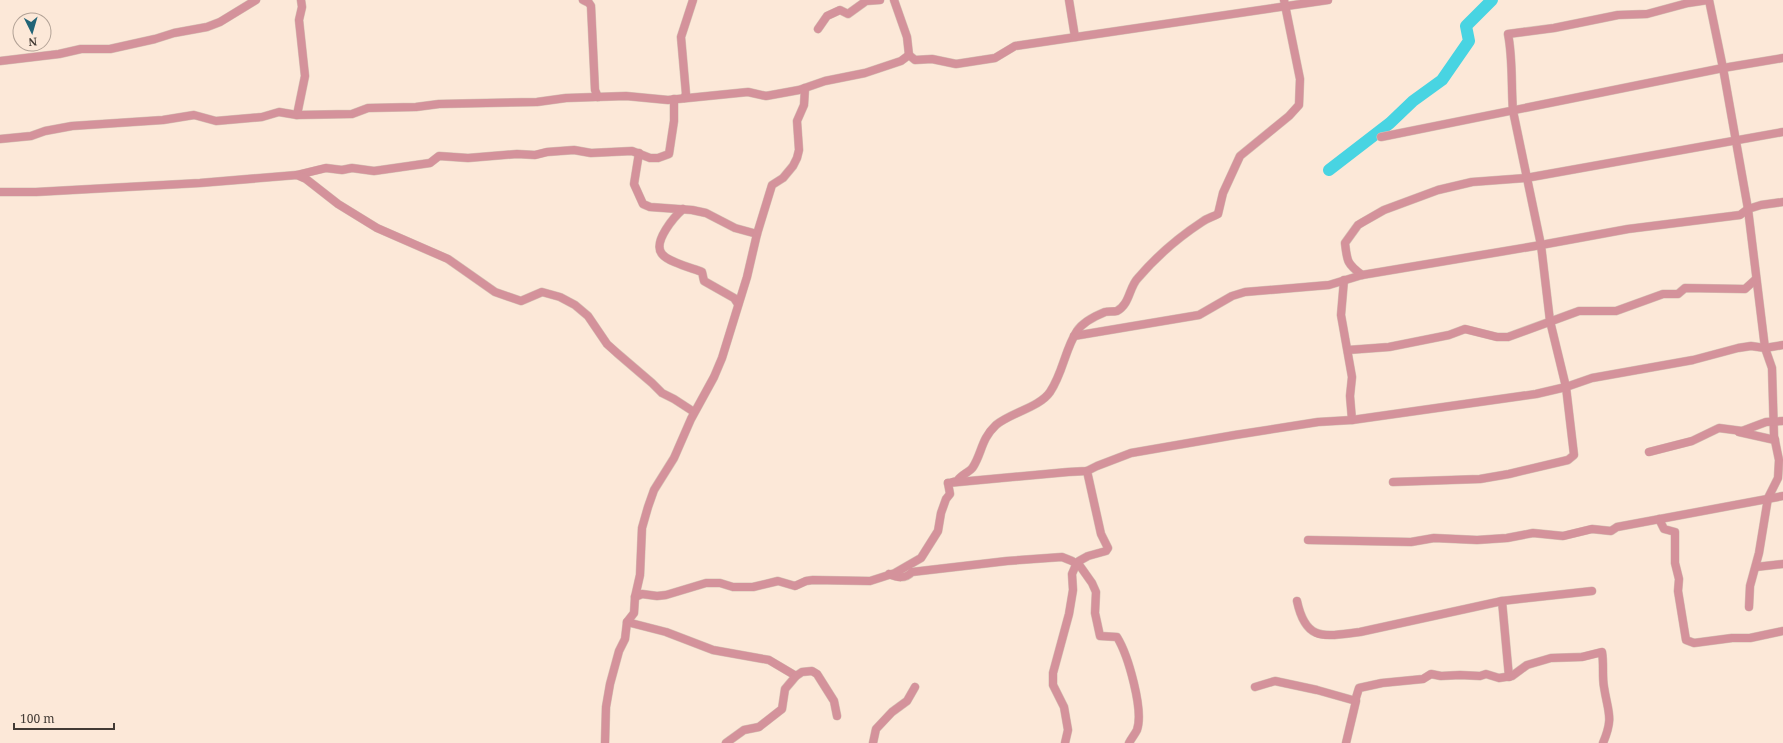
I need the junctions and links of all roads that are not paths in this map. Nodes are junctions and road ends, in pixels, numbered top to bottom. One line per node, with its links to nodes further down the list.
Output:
1 (256, 0): 15 (street)
2 (301, 0): 22 (street)
3 (582, 0): 18 (street)
4 (693, 0): 19 (street)
5 (880, 0): 11 (street)
6 (894, 0): 13 (street)
7 (1069, 0): 12 (street)
8 (1328, 0): 10 (street)
9 (1708, 0): 16 (street); 21 (street)
10 (1285, 3): 12 (street); 41 (street)
11 (818, 30)
12 (1075, 37): 13 (street)
13 (909, 55): 17 (street)
14 (1783, 58): 16 (street)
15 (0, 61)
16 (1723, 68): 21 (street); 26 (street)
17 (805, 88): 19 (street); 34 (street)
18 (598, 97): 20 (street); 22 (street)
19 (684, 98): 20 (street)
20 (674, 99): 27 (street)
21 (1513, 110): 24 (street); 29 (street)
22 (297, 115): 25 (street)
23 (1783, 132): 26 (street)
24 (1381, 137)
25 (0, 139)
26 (1734, 141): 29 (street); 33 (street)
27 (639, 153): 28 (street); 32 (street)
28 (297, 175): 30 (street); 46 (street)
29 (1526, 178): 35 (street); 36 (street)
30 (0, 192)
31 (1783, 202): 33 (street)
32 (683, 209): 34 (street); 39 (street)
33 (1748, 209): 35 (street); 37 (street)
34 (757, 234): 39 (street)
35 (1541, 245): 36 (street); 40 (street)
36 (1362, 274): 38 (street)
37 (1756, 279): 40 (street); 43 (street)
38 (1344, 280): 41 (street); 44 (street)
39 (738, 304): 46 (street)
40 (1550, 321): 44 (street); 45 (street)
41 (1074, 336): 55 (street)
42 (1783, 345): 43 (street)
43 (1765, 348): 45 (street); 48 (street)
44 (1348, 350): 47 (street)
45 (1566, 387): 47 (street); 54 (street)
46 (694, 412): 65 (street)
47 (1352, 420): 53 (street)
48 (1779, 421): 49 (street); 50 (street)
49 (1737, 431): 50 (street); 51 (street)
50 (1775, 440): 52 (street)
51 (1650, 452)
52 (1781, 461): 57 (street)
53 (1087, 471): 55 (street); 60 (street)
54 (1393, 482)
55 (948, 483): 63 (street)
56 (1783, 496): 57 (street)
57 (1768, 498): 58 (street); 62 (street)
58 (1659, 519): 59 (street); 70 (street)
59 (1308, 540)
60 (1077, 564): 63 (street); 80 (street); 81 (street)
61 (1783, 564): 62 (street)
62 (1756, 567): 68 (street)
63 (889, 574): 65 (street)
64 (1592, 591): 67 (street)
65 (635, 597): 69 (street)
66 (1297, 601): 67 (street)
67 (1502, 601): 72 (street)
68 (1749, 607)
69 (627, 622): 71 (street); 77 (street)
70 (1783, 631)
71 (796, 676): 76 (street); 78 (street)
72 (1509, 677): 75 (street); 83 (street)
73 (914, 687): 79 (street)
74 (1255, 687): 75 (street)
75 (1355, 701): 82 (street)
76 (837, 716)
77 (605, 743)
78 (726, 743)
79 (873, 743)
80 (1065, 743)
81 (1129, 743)
82 (1346, 743)
83 (1603, 743)

